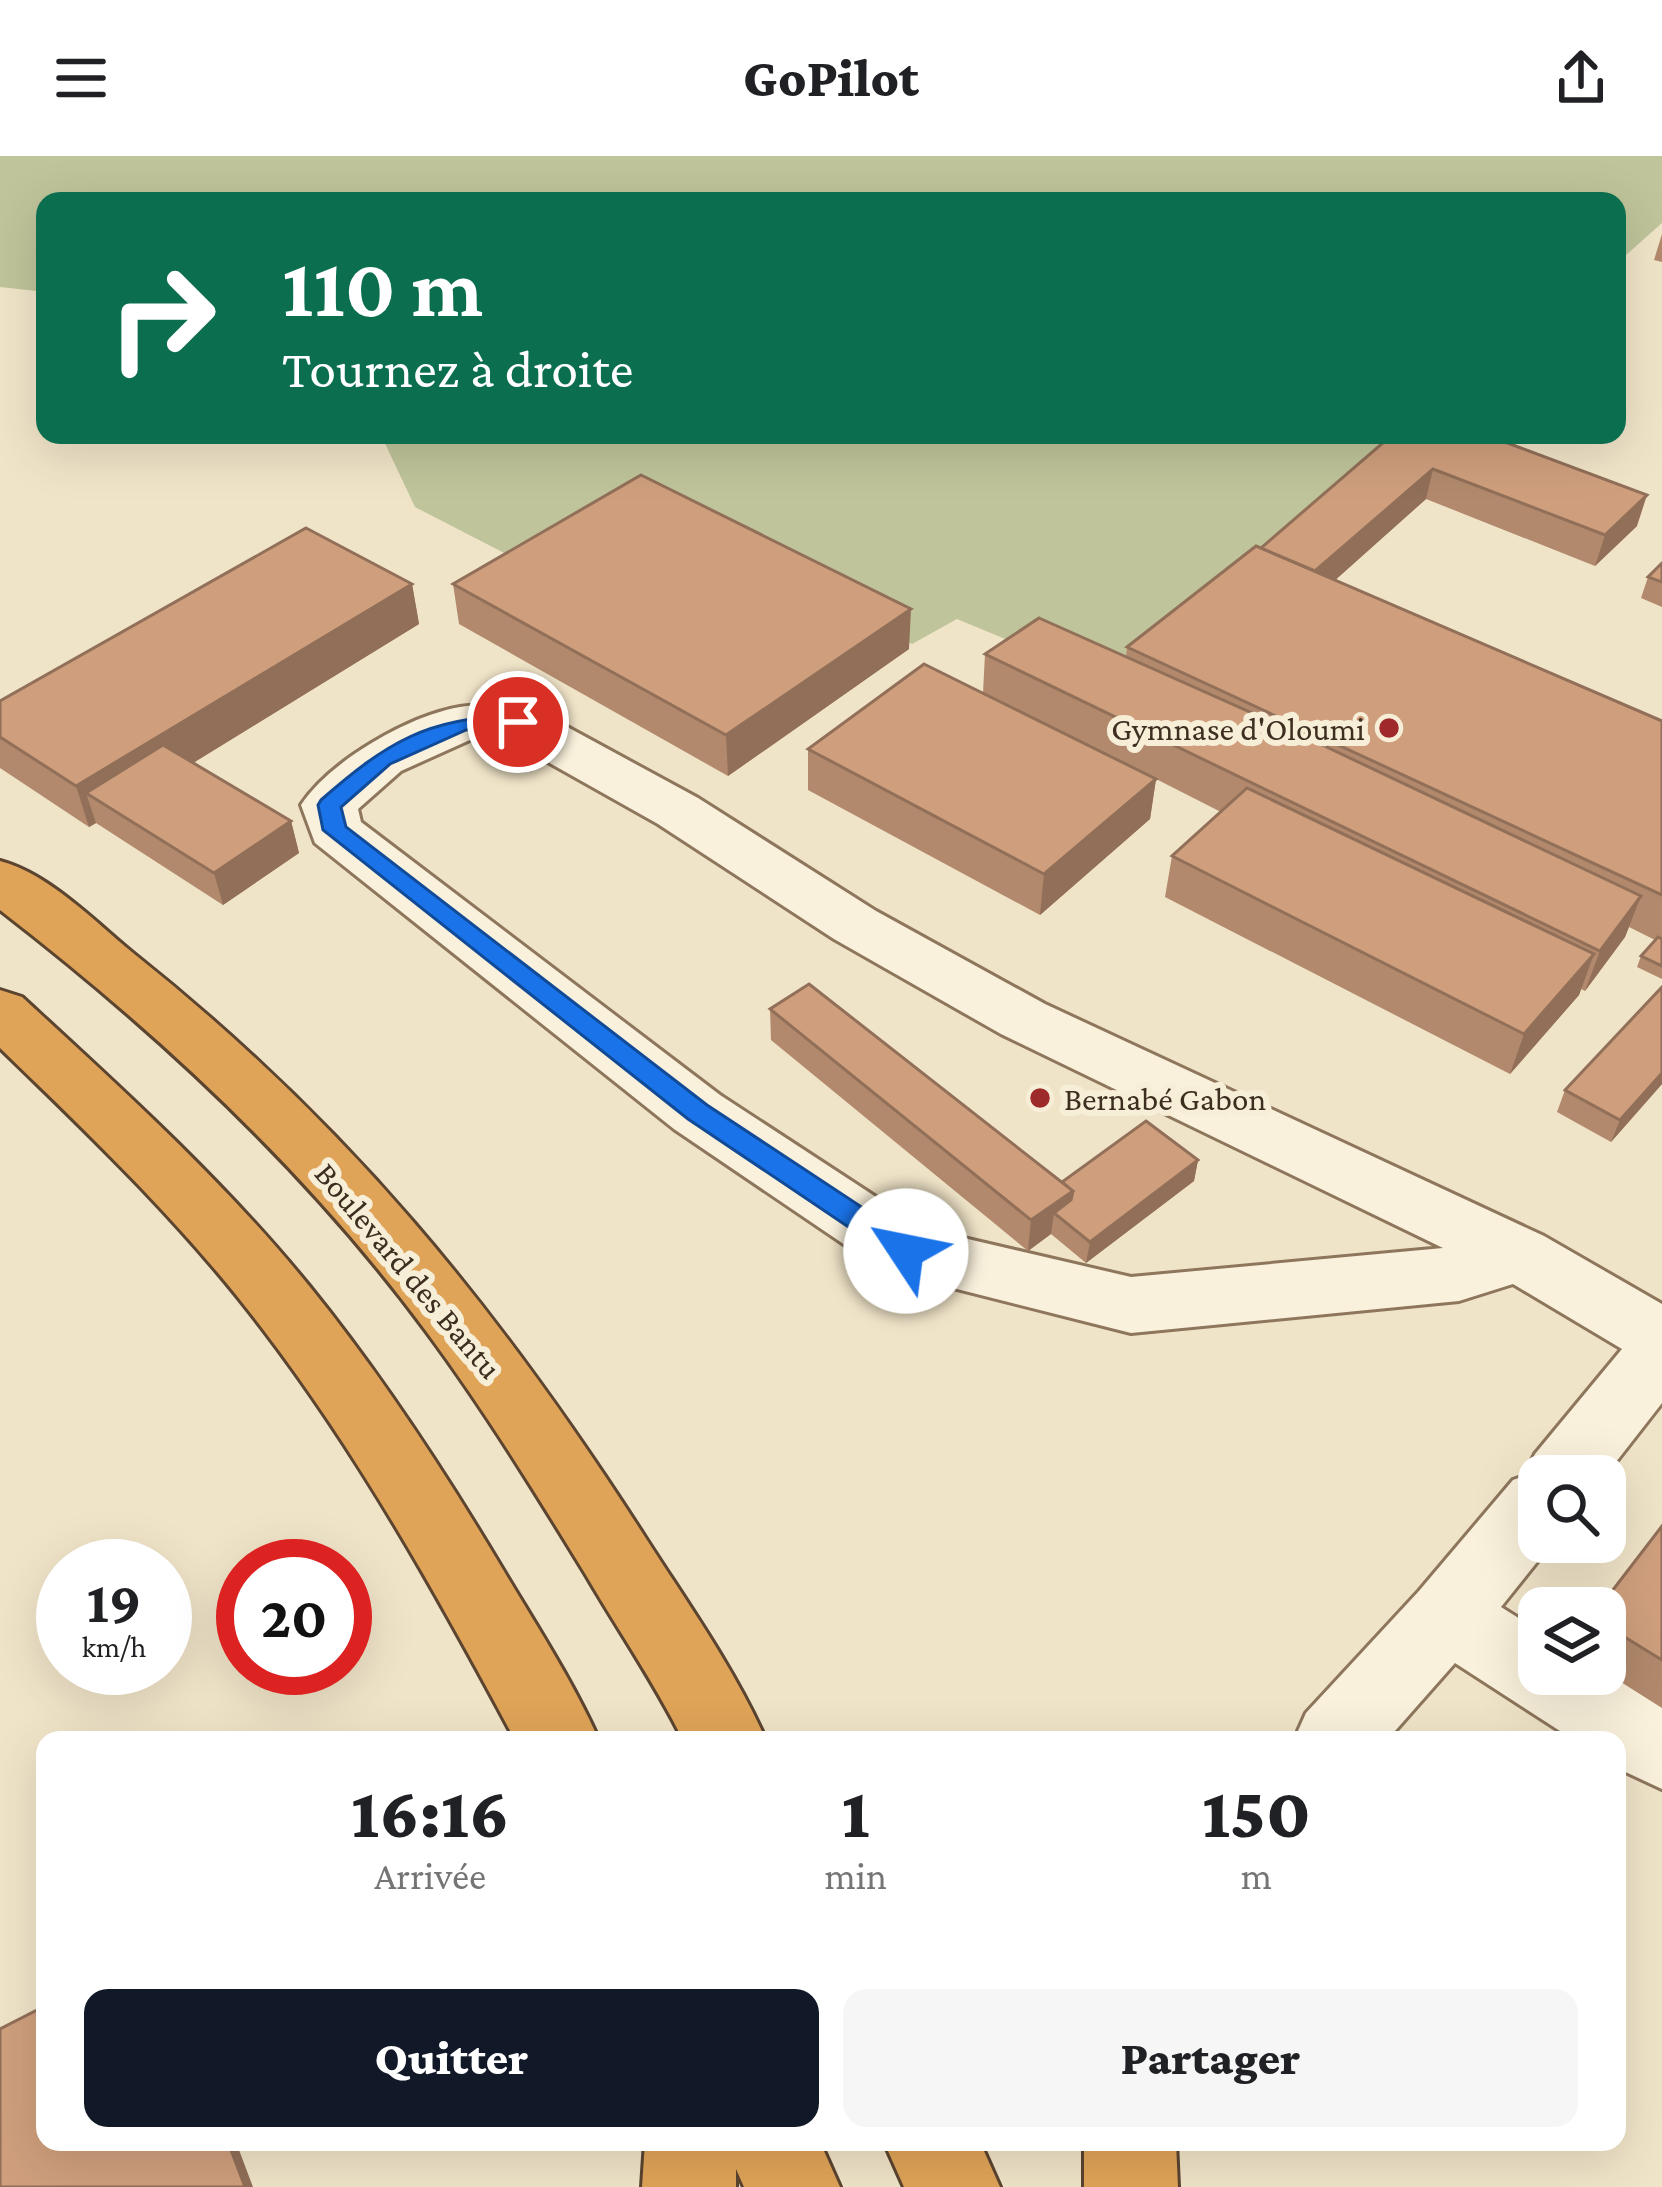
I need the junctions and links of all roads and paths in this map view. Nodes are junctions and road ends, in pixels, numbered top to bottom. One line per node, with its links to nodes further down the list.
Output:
1 (0, 880): 9 (highway, Boulevard des Bantu)
2 (0, 1012): 10 (highway)
3 (1520, 1255): 3 (street); 4 (street)
4 (1662, 1338)
5 (1662, 1351): 6 (street)
6 (1578, 1455)
7 (1518, 1529): 8 (street)
8 (1447, 1616): 11 (street); 12 (street)
9 (727, 1726)
10 (552, 1731)
11 (1342, 1731)
12 (1662, 1751)
13 (691, 2151): 17 (highway)
14 (775, 2151): 18 (highway)
15 (935, 2151): 19 (highway)
16 (1130, 2151): 20 (highway)
17 (689, 2187)
18 (793, 2187)
19 (953, 2187)
20 (1131, 2187)

